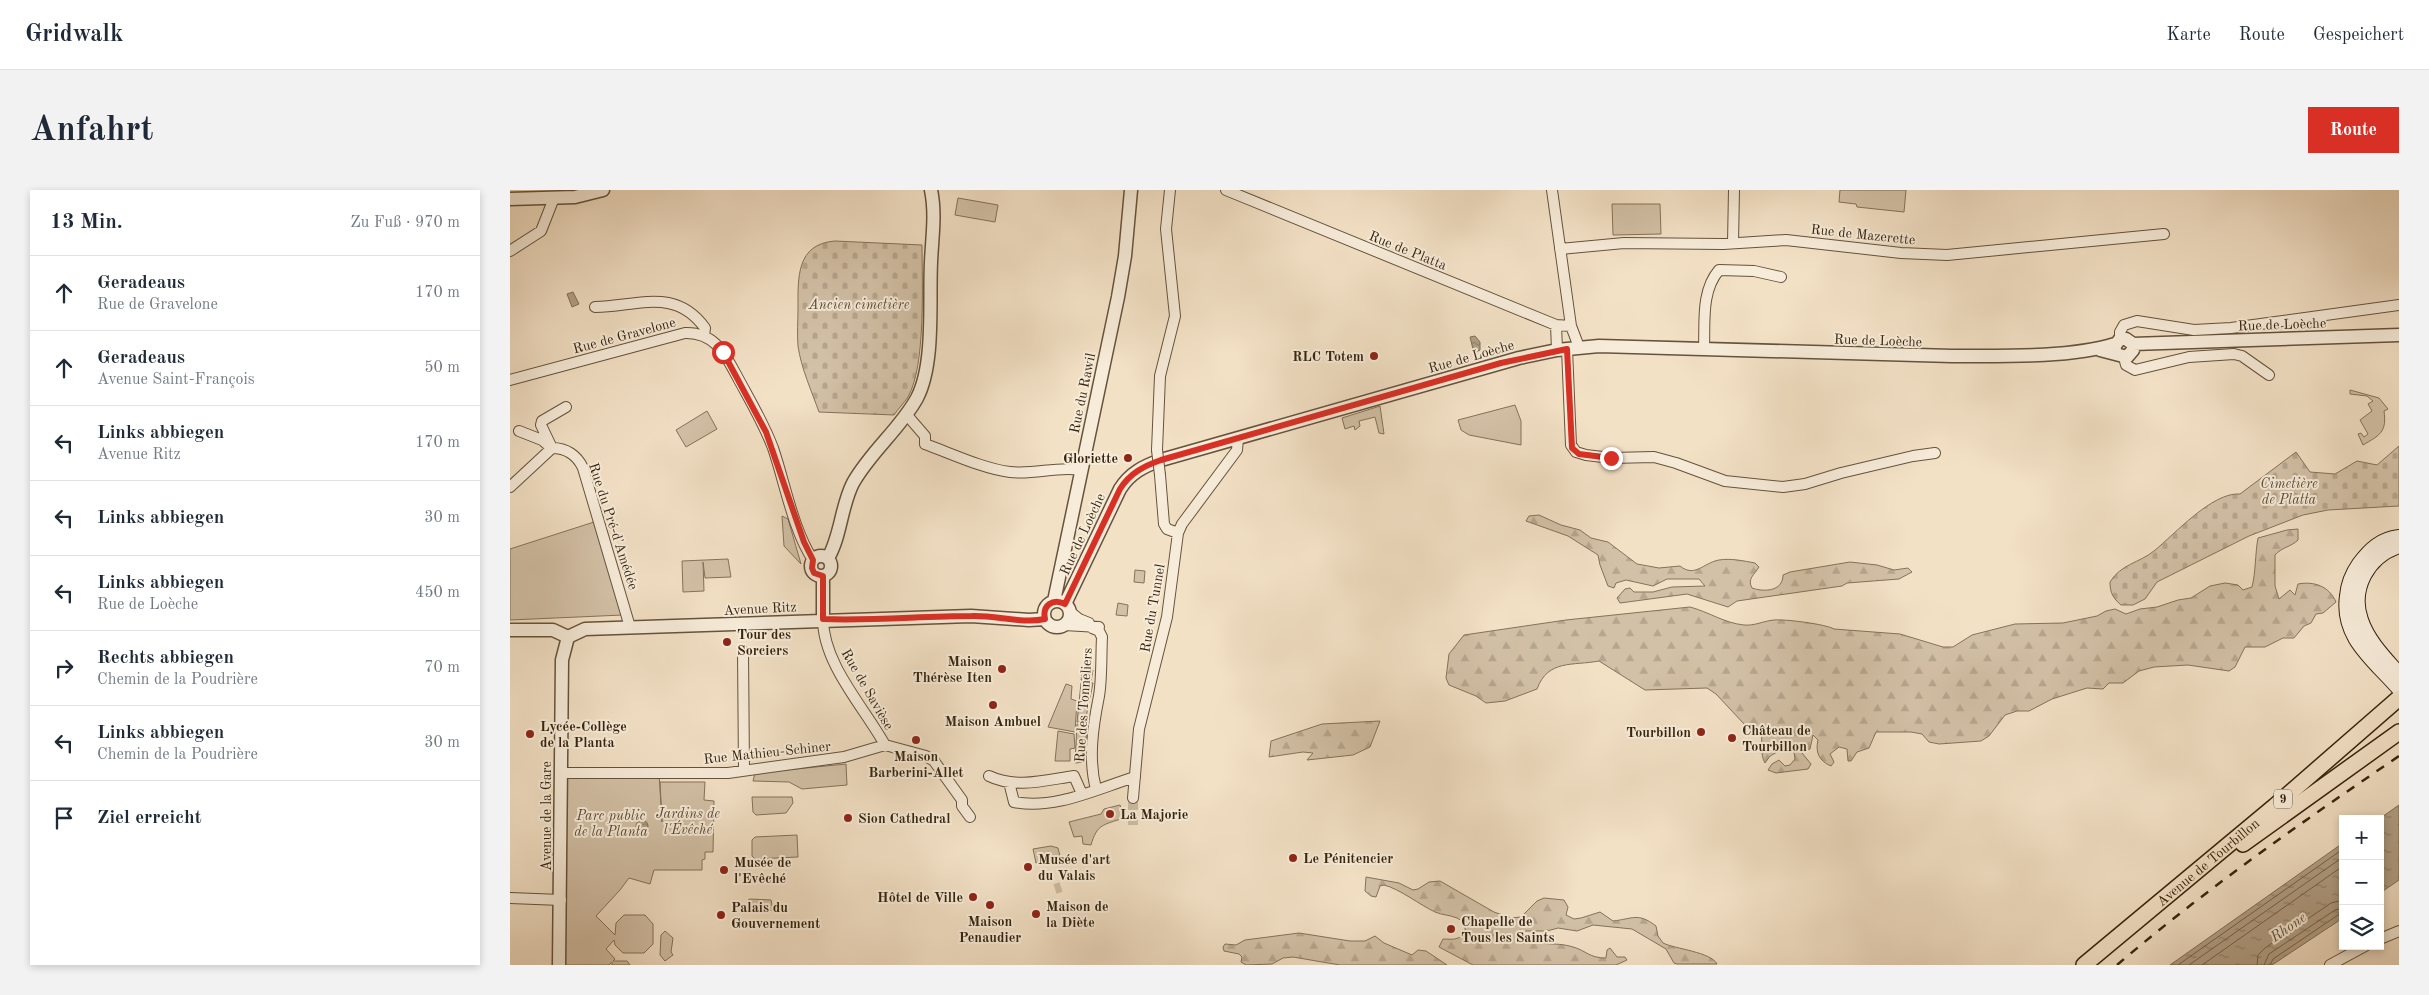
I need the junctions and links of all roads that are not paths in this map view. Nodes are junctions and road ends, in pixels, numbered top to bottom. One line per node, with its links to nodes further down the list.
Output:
1 (603, 190): 8 (street)
2 (1131, 190): 33 (street, Rue du Rawil)
3 (1170, 190): 36 (street, bridge)
4 (1226, 190): 18 (street, Rue de Platta)
5 (1552, 190): 12 (street)
6 (1734, 190): 11 (street)
7 (932, 193): 28 (street)
8 (554, 198): 9 (street); 13 (street)
9 (510, 199)
10 (2164, 234): 11 (street, Rue de Mazerette)
11 (1733, 243): 12 (street, Rue de Mazerette)
12 (1560, 249): 15 (street)
13 (510, 251)
14 (1781, 277): 22 (street)
15 (1567, 302): 18 (street); 19 (street)
16 (2399, 305): 23 (street)
17 (595, 307): 20 (street)
18 (1556, 325): 19 (street, Rue de Platta); 24 (street)
19 (1571, 326): 24 (street)
20 (704, 335): 26 (street, Rue de Gravelone); 42 (street)
21 (2399, 335): 23 (street, Rue de Loèche)
22 (1704, 348): 23 (street, Rue de Loèche); 24 (street, Rue de Loèche)
23 (2125, 348): 25 (street)
24 (1568, 349): 30 (street, Rue de Loèche); 32 (street)
25 (2269, 375)
26 (510, 380)
27 (566, 407): 31 (street)
28 (906, 414): 33 (street); 41 (street)
29 (519, 431): 31 (street, Rue du Pré-d'Amédée)
30 (1238, 438): 36 (street, Rue du Tunnel); 44 (street, Rue de Loèche)
31 (552, 448): 34 (street); 48 (street, Rue du Pré-d'Amédée)
32 (1935, 453)
33 (1080, 470): 44 (street, Rue du Rawil)
34 (510, 487)
35 (2399, 532): 37 (street)
36 (1178, 533): 60 (street, Rue du Tunnel)
37 (2392, 538): 53 (main road)
38 (2399, 546): 40 (main road)
39 (2399, 551): 40 (main road)
40 (2379, 556): 53 (main road)
41 (828, 558): 42 (street); 43 (street)
42 (813, 560): 43 (street)
43 (823, 576): 45 (street)
44 (1063, 605): 46 (street); 47 (street); 49 (street, Rue des Tonneliers)
45 (823, 619): 46 (street, Avenue Ritz); 48 (street, Avenue Ritz); 56 (street, Rue de Savièse)
46 (1045, 619): 47 (street, Avenue Ritz)
47 (1064, 625): 49 (street, Rue des Tonneliers)
48 (630, 627): 51 (street, Avenue Ritz)
49 (1092, 628): 62 (street, Rue des Tonneliers)
50 (510, 630): 51 (street)
51 (568, 637): 58 (street, Avenue de la Gare)
52 (743, 651): 57 (street)
53 (2397, 681)
54 (2399, 698): 66 (main road, Avenue de Tourbillon / 9)
55 (2399, 732): 66 (main road)
56 (885, 745): 57 (street, Rue Mathieu-Schiner); 65 (street, Rue de Savièse)
57 (744, 770): 58 (street, Rue Mathieu-Schiner)
58 (561, 772): 68 (street, Avenue de la Gare)
59 (989, 776): 61 (street)
60 (1135, 776): 62 (street); 64 (street, Rue du Tunnel)
61 (1009, 782): 63 (street); 63 (street)
62 (1096, 789): 63 (street)
63 (1082, 794)
64 (1133, 798)
65 (970, 817)
66 (2165, 897): 73 (main road, Avenue de Tourbillon / 9)
67 (510, 898): 68 (street)
68 (561, 900): 72 (street, Avenue de la Gare)
69 (2399, 931): 70 (street)
70 (2384, 937)
71 (2358, 950): 74 (street)
72 (559, 965)
73 (2084, 965)
74 (2330, 965)

